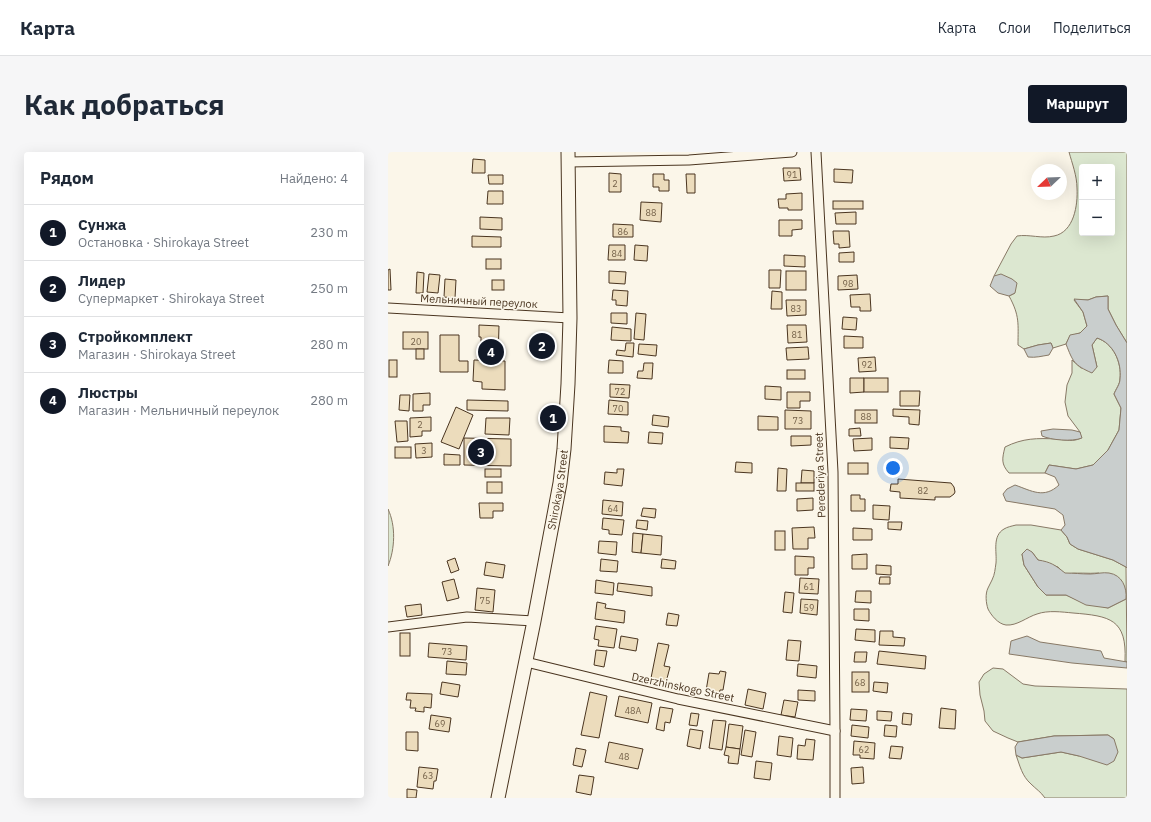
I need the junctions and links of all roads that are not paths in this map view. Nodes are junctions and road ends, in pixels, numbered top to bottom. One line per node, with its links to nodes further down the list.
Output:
1 (792, 152): 3 (street)
2 (816, 152): 9 (street, Perederiya Street)
3 (568, 157): 5 (street, Shirokaya Street)
4 (388, 308): 5 (street, Мельничный переулок)
5 (570, 318): 6 (street, Shirokaya Street)
6 (534, 621): 7 (street); 8 (street, Shirokaya Street)
7 (388, 627)
8 (526, 662): 9 (street, Dzerzhinskogo Street); 10 (street, Shirokaya Street)
9 (835, 731): 11 (street, Perederiya Street)
10 (498, 798)
11 (834, 798)

